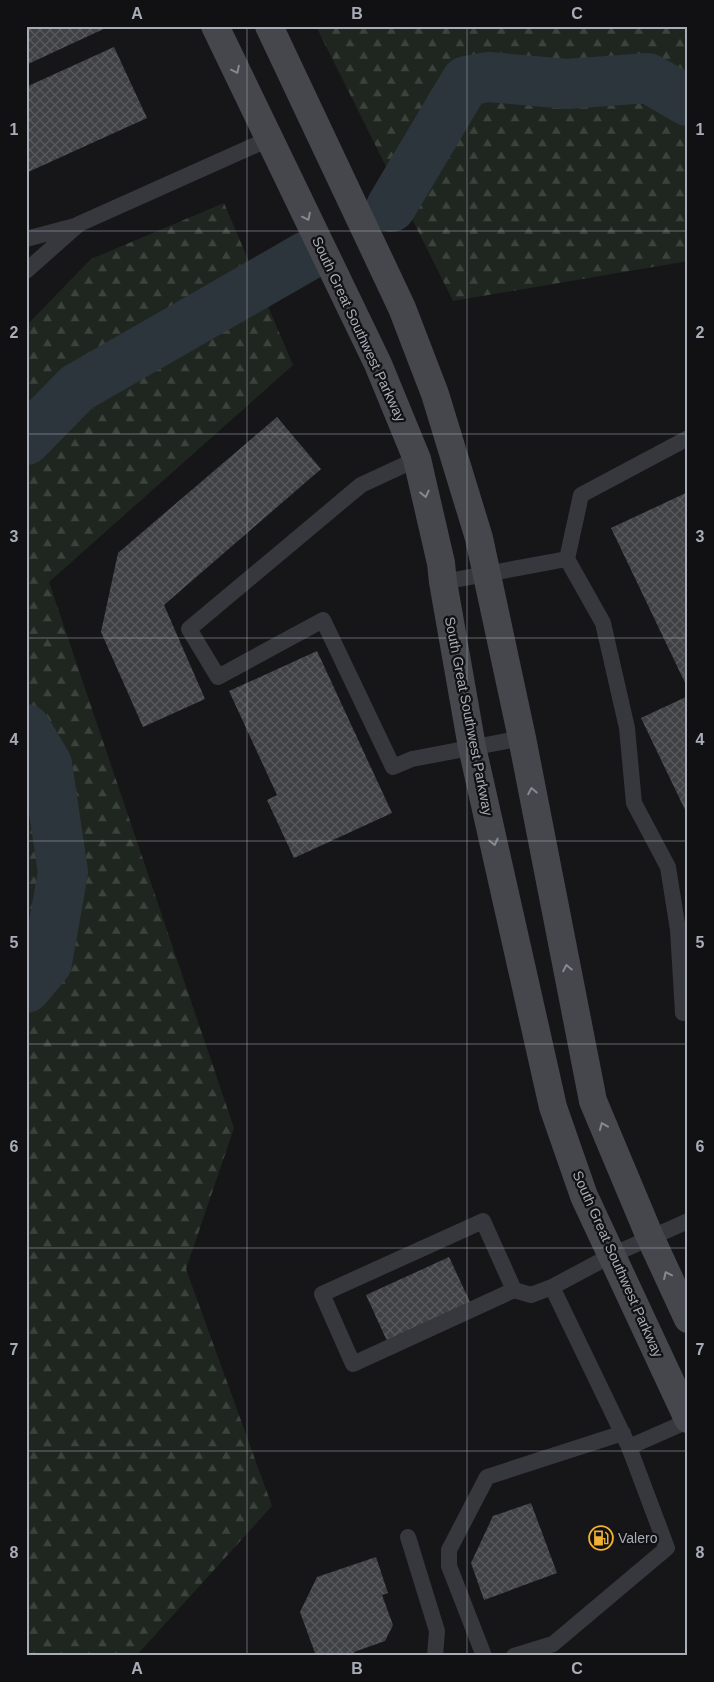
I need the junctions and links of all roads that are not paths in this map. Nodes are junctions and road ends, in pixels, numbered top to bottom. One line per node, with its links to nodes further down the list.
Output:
1 (215, 26): 3 (main road, South Great Southwest Parkway, one-way to 3)
2 (269, 26): 10 (main road)
3 (269, 139): 4 (lane); 8 (main road, South Great Southwest Parkway, one-way to 8)
4 (79, 224): 5 (lane); 6 (lane)
5 (26, 240)
6 (26, 271)
7 (688, 438): 9 (lane)
8 (417, 458): 11 (main road, South Great Southwest Parkway, one-way to 11); 13 (lane)
9 (568, 559): 10 (lane); 14 (lane)
10 (486, 574): 11 (lane); 12 (main road)
11 (443, 582): 13 (main road, South Great Southwest Parkway)
12 (522, 738): 13 (lane); 16 (main road, one-way to 12)
13 (472, 747): 17 (main road, South Great Southwest Parkway, one-way to 17)
14 (686, 1016)
15 (688, 1221): 16 (lane)
16 (650, 1237): 17 (lane); 20 (main road, one-way to 16)
17 (612, 1255): 18 (lane); 21 (main road, South Great Southwest Parkway)
18 (552, 1287): 19 (lane); 22 (lane)
19 (514, 1290): 19 (lane)
20 (688, 1319)
21 (688, 1420): 22 (lane)
22 (626, 1440): 24 (lane); 26 (lane)
23 (408, 1537): 25 (lane)
24 (555, 1650): 27 (lane)
25 (436, 1656)
26 (484, 1656)
27 (514, 1656)

